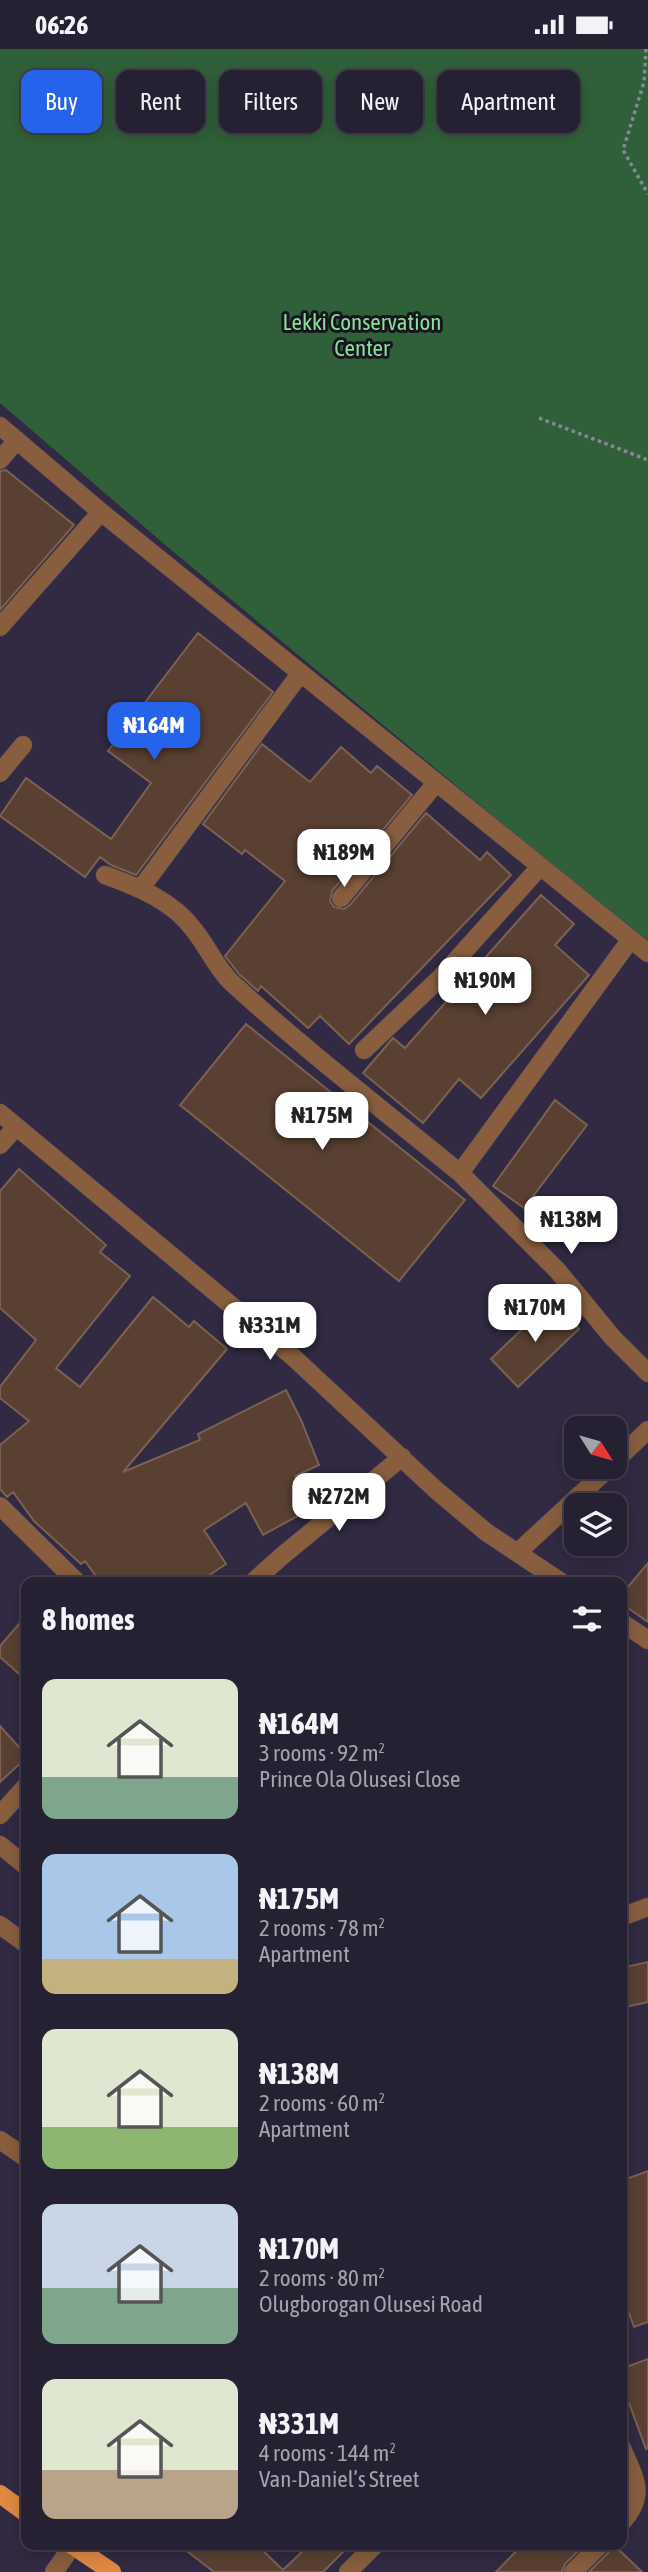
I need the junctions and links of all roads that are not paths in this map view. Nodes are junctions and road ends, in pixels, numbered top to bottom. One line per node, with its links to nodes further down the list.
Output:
1 (0, 426): 2 (street)
2 (16, 440): 3 (street); 4 (street)
3 (0, 460)
4 (102, 512): 5 (street); 6 (street)
5 (0, 628)
6 (300, 674): 9 (street); 12 (street)
7 (23, 745): 8 (street)
8 (0, 773)
9 (436, 783): 10 (street); 13 (street)
10 (539, 868): 14 (street); 16 (street)
11 (105, 874): 12 (street)
12 (141, 888): 20 (street)
13 (341, 898)
14 (631, 939): 15 (street); 20 (street)
15 (648, 953)
16 (364, 1051)
17 (0, 1114): 18 (street)
18 (16, 1127): 19 (street); 24 (street)
19 (0, 1145)
20 (460, 1173): 21 (street)
21 (648, 1373)
22 (648, 1430): 23 (street)
23 (627, 1450)
24 (402, 1457): 27 (street); 29 (street)
25 (597, 1479): 27 (street)
26 (0, 1506): 28 (street)
27 (518, 1552): 30 (street)
28 (72, 1577)
29 (259, 1577)
30 (554, 1577)
31 (627, 1626): 32 (street)
32 (648, 1640)
33 (21, 1792): 34 (street)
34 (0, 1815)
35 (0, 1845): 36 (street)
36 (21, 1862)
37 (648, 1907): 38 (street)
38 (627, 1915)
39 (0, 1925): 40 (street)
40 (21, 1940)
41 (0, 2140): 42 (street)
42 (21, 2155)
43 (627, 2461): 46 (street)
44 (0, 2494): 45 (main road)
45 (21, 2509)
46 (627, 2517)
47 (69, 2550): 51 (street)
48 (79, 2550): 52 (main road)
49 (371, 2550): 53 (street)
50 (595, 2550): 54 (street)
51 (54, 2572)
52 (112, 2572)
53 (348, 2572)
54 (573, 2572)

